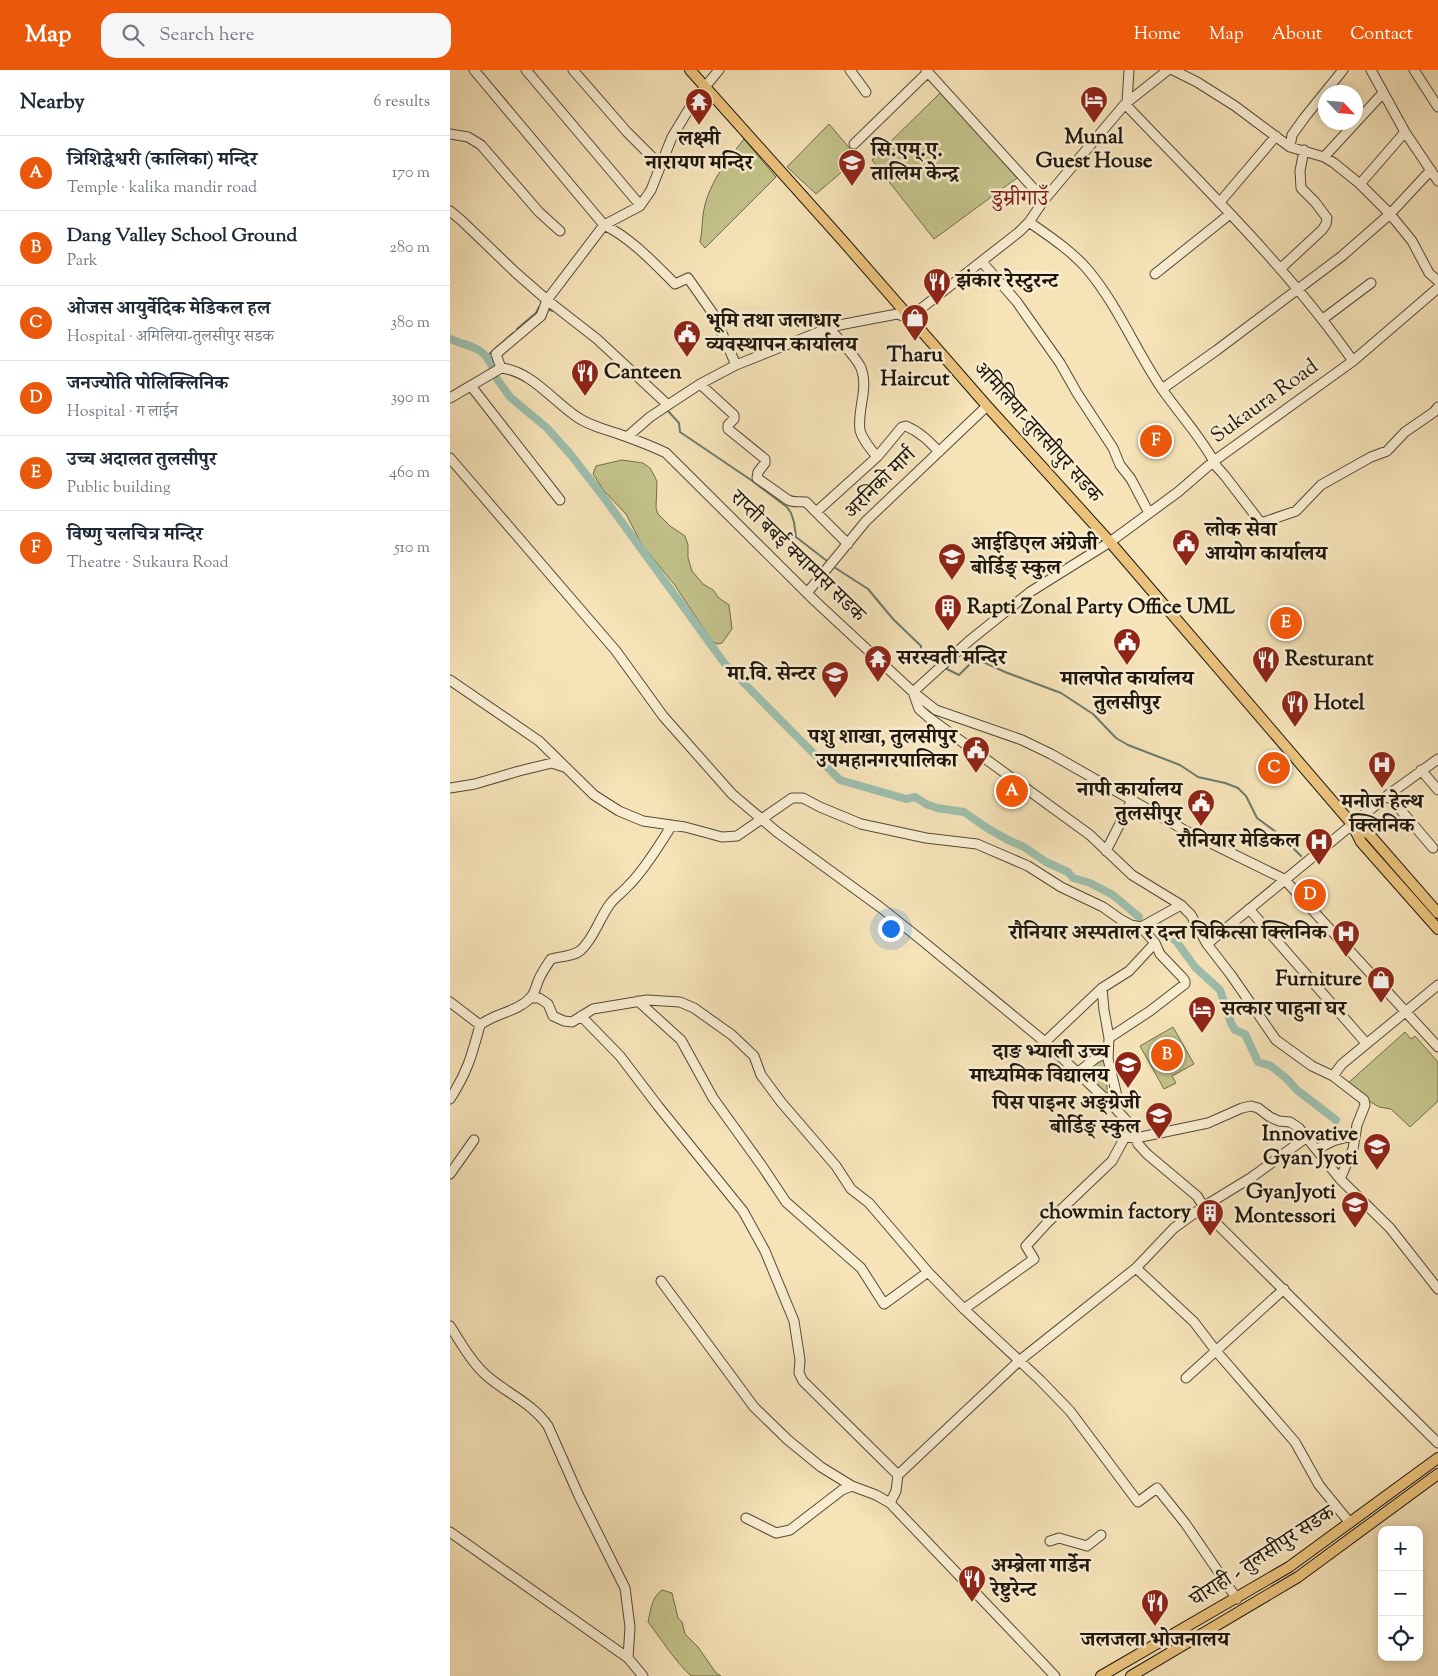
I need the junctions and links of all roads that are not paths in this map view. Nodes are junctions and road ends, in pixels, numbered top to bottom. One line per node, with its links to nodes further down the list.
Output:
1 (474, 70): 37 (street)
2 (526, 70): 32 (street)
3 (573, 70): 26 (street)
4 (690, 70): 14 (main road, अमिलिया-तुलसीपुर सडक)
5 (719, 70): 14 (street)
6 (850, 70): 15 (street)
7 (1129, 70): 17 (street)
8 (1168, 70): 17 (street)
9 (1173, 70): 21 (street)
10 (1343, 70): 23 (street)
11 (1371, 70): 16 (street)
12 (1414, 70): 18 (street)
13 (927, 71): 22 (street); 30 (street)
14 (705, 86): 26 (street); 47 (main road, अमिलिया-तुलसीपुर सडक)
15 (866, 92)
16 (1383, 93): 19 (street); 25 (street)
17 (1126, 103): 30 (street); 31 (street)
18 (1438, 107)
19 (1405, 132): 27 (street); 29 (street)
20 (450, 134): 38 (street)
21 (1276, 136): 23 (street); 31 (street)
22 (854, 144)
23 (1290, 147): 24 (street)
24 (1304, 150): 25 (street); 40 (street)
25 (1324, 157): 29 (street)
26 (660, 166): 32 (street)
27 (1431, 170): 28 (street); 35 (street)
28 (1438, 181)
29 (1360, 184): 35 (street)
30 (1044, 200): 36 (street)
31 (1220, 202): 34 (street)
32 (640, 205): 37 (street)
33 (450, 211): 46 (street)
34 (1230, 214): 40 (street); 41 (street)
35 (1390, 214): 42 (street); 44 (street)
36 (1029, 222): 39 (street); 55 (street)
37 (604, 225): 46 (street); 51 (street)
38 (560, 231)
39 (982, 262): 47 (street); 67 (street)
40 (1280, 269): 44 (street)
41 (1155, 274)
42 (1438, 281)
43 (1371, 283): 48 (street)
44 (1298, 288): 48 (street); 55 (street)
45 (1438, 288): 50 (street, Sukaura Road)
46 (547, 300): 52 (street); 57 (street)
47 (909, 318): 49 (street); 58 (main road, अमिलिया-तुलसीपुर सडक)
48 (1323, 319): 50 (street)
49 (829, 328): 51 (street); 62 (street)
50 (1353, 361): 64 (street, Sukaura Road)
51 (736, 365): 53 (street)
52 (501, 368): 54 (street); 60 (street, राप्ती बबई क्याम्पस सडक)
53 (700, 384): 57 (street); 66 (street)
54 (470, 386): 56 (street); 65 (street)
55 (1162, 389): 64 (street)
56 (450, 398)
57 (668, 405): 60 (street)
58 (987, 406): 61 (street, अरनिको मार्ग); 68 (main road, अमिलिया-तुलसीपुर सडक)
59 (1438, 407): 64 (street)
60 (627, 437): 70 (street, राप्ती बबई क्याम्पस सडक)
61 (939, 452): 62 (street); 69 (street, अरनिको मार्ग)
62 (877, 457): 66 (street)
63 (450, 458): 80 (street)
64 (1214, 461): 67 (street, Sukaura Road)
65 (560, 500)
66 (816, 512): 69 (street)
67 (1149, 513): 68 (street, Sukaura Road)
68 (1110, 542): 72 (street, Sukaura Road); 81 (main road, अमिलिया-तुलसीपुर सडक)
69 (848, 544): 70 (street, अरनिको मार्ग)
70 (807, 593): 72 (street, राप्ती बबई क्याम्पस सडक)
71 (450, 680): 74 (street)
72 (912, 692): 79 (street, राप्ती बबई क्याम्पस सडक); 84 (street)
73 (1438, 759): 75 (street)
74 (567, 768): 76 (street); 82 (street)
75 (1421, 770): 77 (street); 78 (street)
76 (450, 788)
77 (1438, 790)
78 (1388, 795): 81 (street); 83 (street)
79 (1132, 800): 84 (street); 85 (street, राप्ती बबई क्याम्पस सडक)
80 (761, 820): 82 (street); 89 (street); 102 (street)
81 (1352, 824): 85 (street); 88 (main road); 90 (main road)
82 (672, 825): 95 (street)
83 (1433, 848)
84 (1106, 851): 86 (street)
85 (1284, 880): 87 (street); 98 (street)
86 (1181, 905): 89 (street); 92 (street)
87 (1249, 909): 92 (street); 103 (street)
88 (1438, 913)
89 (1141, 928): 91 (street)
90 (1438, 929)
91 (1155, 943): 94 (street); 101 (street)
92 (1207, 944): 107 (street)
93 (1438, 985): 98 (street)
94 (1102, 988): 101 (street); 102 (street)
95 (530, 998): 99 (street); 100 (street)
96 (638, 1001): 99 (street); 119 (street); 119 (street)
97 (450, 1002): 100 (street)
98 (1405, 1012): 103 (street); 104 (street)
99 (581, 1016): 131 (street)
100 (480, 1025): 108 (street)
101 (1109, 1038): 105 (street)
102 (1045, 1042): 106 (street)
103 (1366, 1043): 107 (street)
104 (1438, 1047)
105 (1108, 1052): 106 (street); 109 (street)
106 (1077, 1073): 109 (street)
107 (1333, 1076): 110 (street)
108 (450, 1099)
109 (1114, 1107): 112 (street)
110 (1355, 1135): 114 (street); 116 (street)
111 (1307, 1137): 112 (street); 114 (street); 117 (street)
112 (1136, 1138): 117 (street); 123 (street)
113 (474, 1140): 115 (street)
114 (1317, 1149): 116 (street)
115 (450, 1174)
116 (1340, 1179): 122 (street)
117 (1203, 1207): 118 (street); 121 (street)
118 (1136, 1268): 125 (street); 126 (street)
119 (928, 1272): 123 (street)
120 (661, 1281): 132 (street)
121 (1284, 1289): 125 (street); 128 (street)
122 (1438, 1289)
123 (964, 1309): 126 (street)
124 (450, 1326): 142 (street)
125 (1216, 1351): 127 (street); 135 (street)
126 (1019, 1361): 131 (street); 141 (street)
127 (1186, 1378)
128 (1438, 1443)
129 (1438, 1458): 135 (main road, घोराही - तुलसीपुर सडक)
130 (1438, 1474): 140 (main road, घोराही - तुलसीपुर सडक)
131 (898, 1475): 133 (street)
132 (852, 1486): 133 (street); 134 (street)
133 (890, 1503): 144 (street)
134 (746, 1518)
135 (1350, 1523): 136 (main road, घोराही - तुलसीपुर सडक)
136 (1339, 1531): 140 (main road); 141 (main road, घोराही - तुलसीपुर सडक)
137 (450, 1532): 142 (street)
138 (1102, 1535): 139 (street)
139 (1050, 1541)
140 (1347, 1541): 146 (main road, घोराही - तुलसीपुर सडक)
141 (1237, 1599): 145 (main road, घोराही - तुलसीपुर सडक)
142 (628, 1658): 143 (street)
143 (643, 1676)
144 (1055, 1676)
145 (1101, 1676)
146 (1131, 1676)

